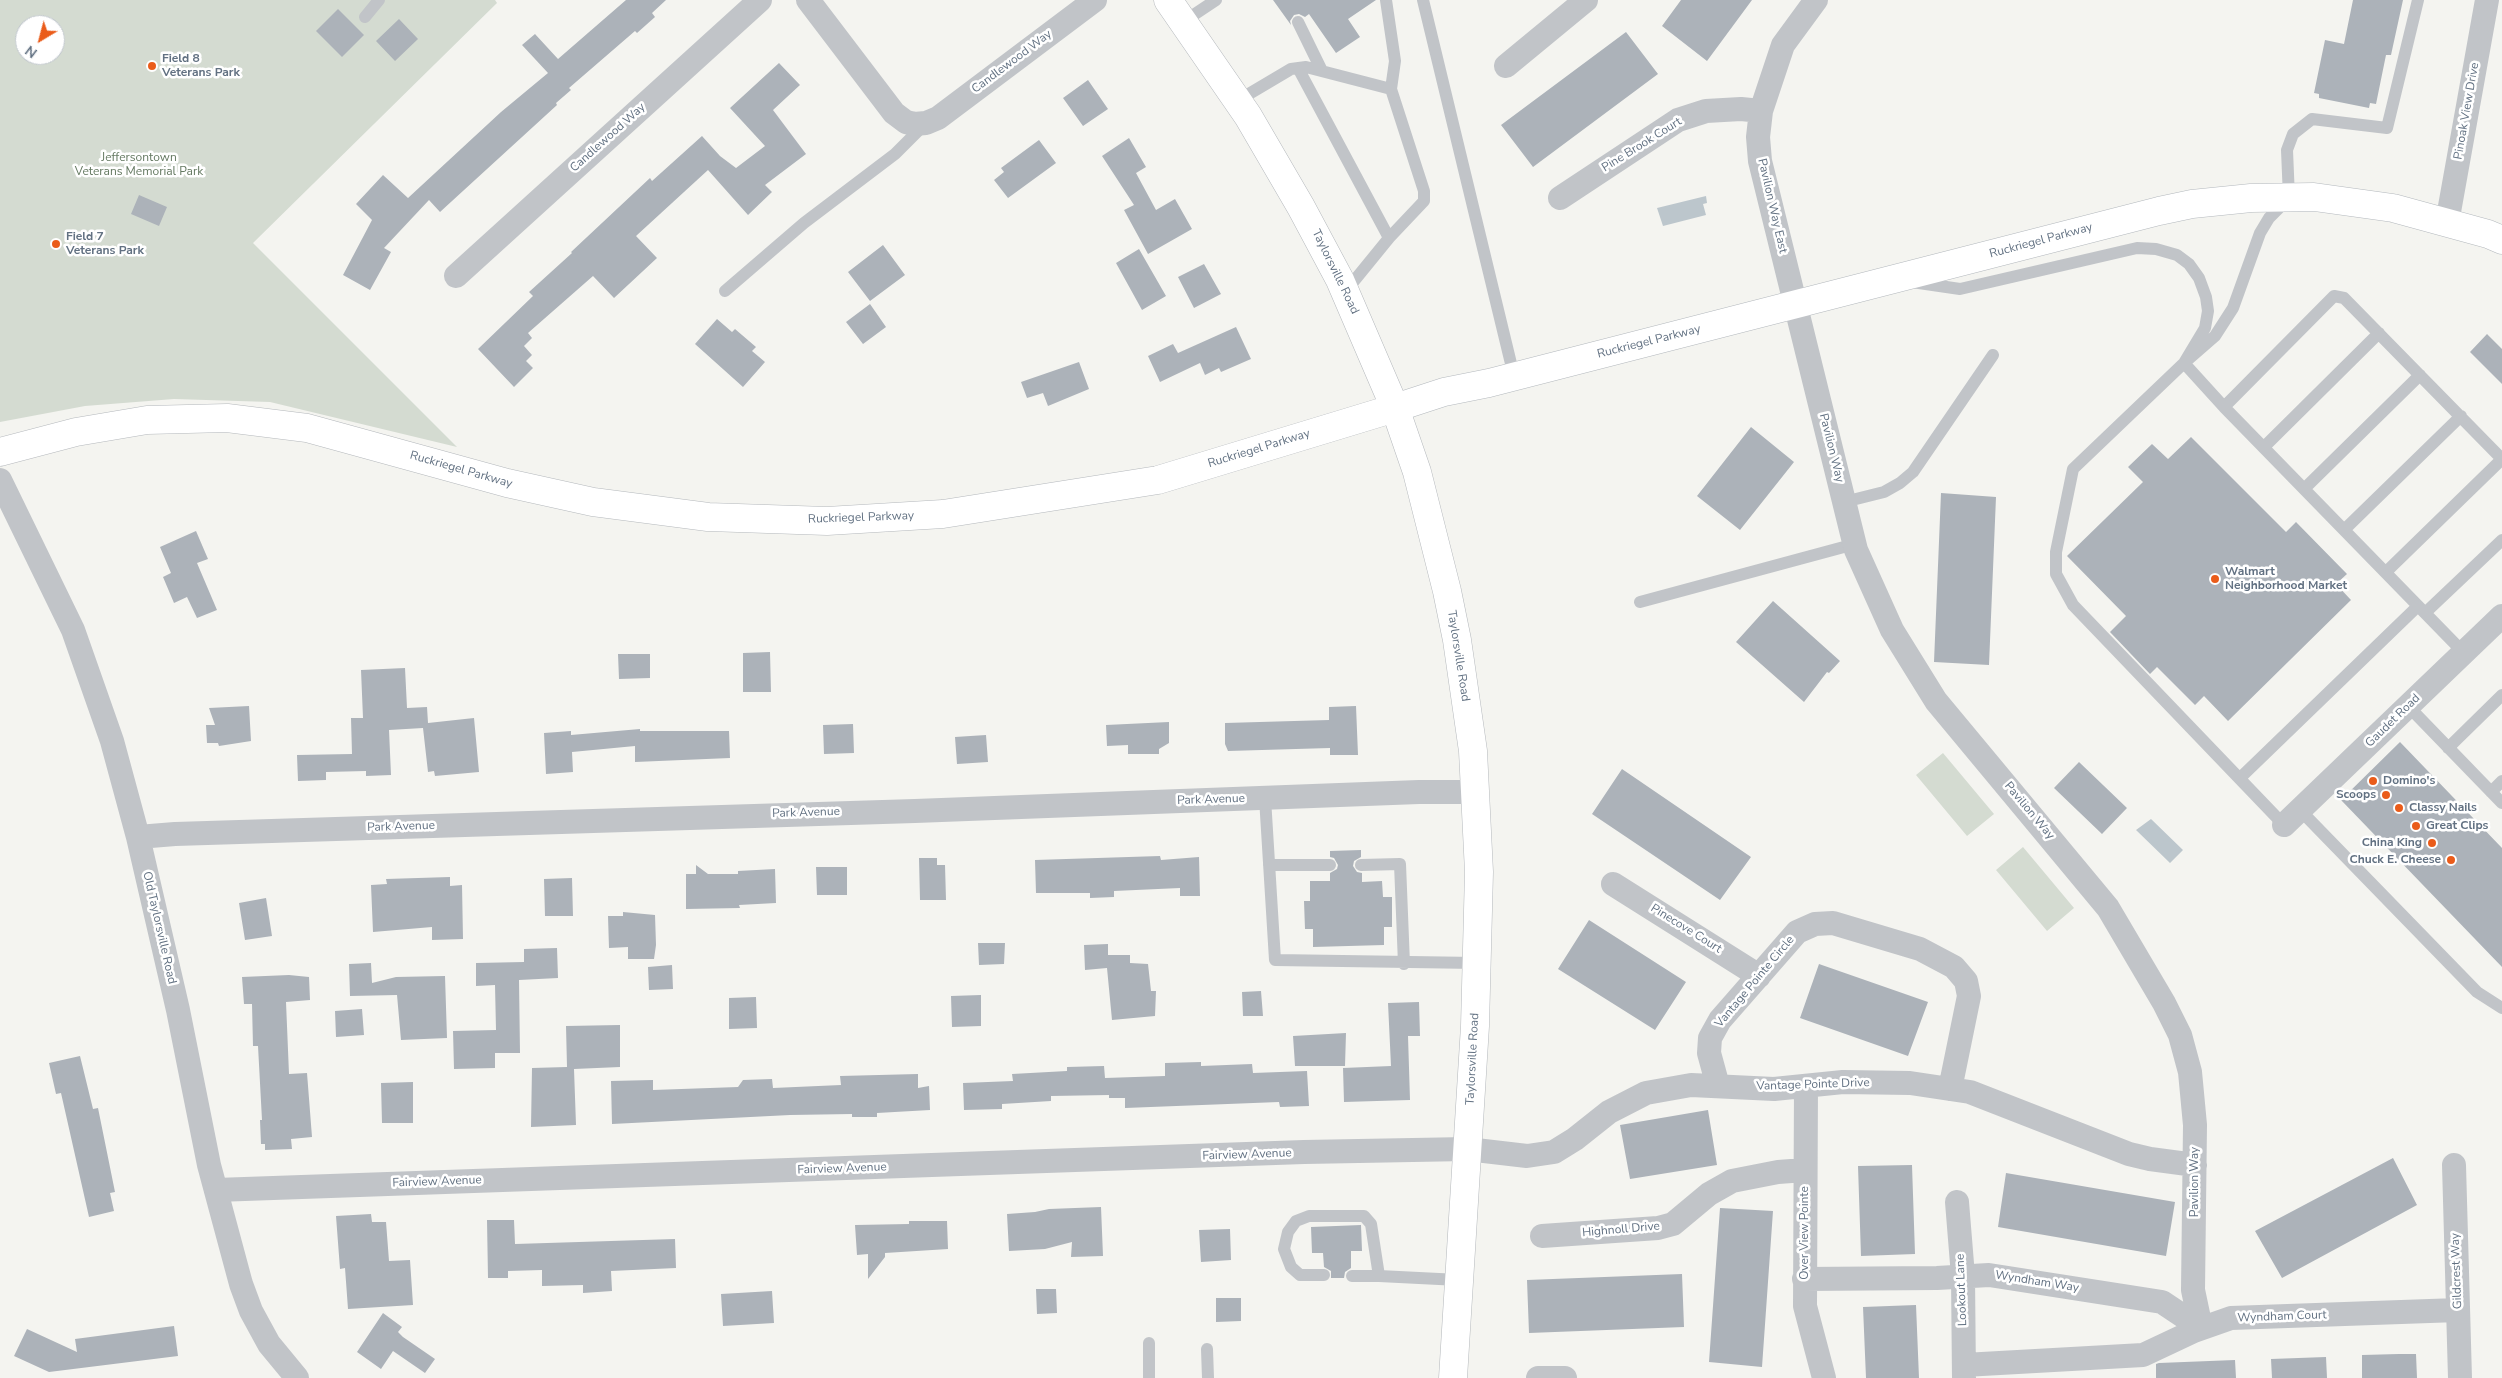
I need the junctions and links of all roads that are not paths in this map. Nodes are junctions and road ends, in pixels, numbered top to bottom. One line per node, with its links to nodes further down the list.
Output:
1 (379, 0): 13 (lane)
2 (760, 0): 28 (street, Candlewood Way)
3 (808, 0): 22 (street)
4 (1095, 0): 22 (street, Candlewood Way)
5 (1168, 0): 14 (main road, Taylorsville Road)
6 (1216, 0): 14 (lane)
7 (1386, 0): 19 (lane)
8 (1423, 0): 37 (lane)
9 (1586, 0): 16 (street)
10 (1816, 0): 21 (street, Pavilion Way East)
11 (2418, 0): 24 (lane)
12 (2487, 0): 25 (street, Pinoak View Drive)
13 (365, 17)
14 (1183, 22): 20 (main road, Taylorsville Road)
15 (1298, 22): 18 (lane)
16 (1506, 66)
17 (1298, 68): 18 (lane); 20 (lane); 26 (lane)
18 (1322, 70): 19 (lane)
19 (1391, 89): 26 (lane)
20 (1237, 101): 31 (main road, Taylorsville Road)
21 (1761, 111): 23 (street, Pine Brook Court); 32 (street, Pavilion Way East)
22 (926, 123): 30 (lane)
23 (1560, 198)
24 (2289, 198): 25 (main road, Ruckriegel Parkway); 29 (main road, Ruckriegel Parkway); 35 (lane)
25 (2447, 223): 27 (main road, Ruckriegel Parkway)
26 (1390, 238): 31 (lane)
27 (2502, 240)
28 (456, 276)
29 (1895, 279): 32 (main road, Ruckriegel Parkway); 35 (lane)
30 (725, 291)
31 (1345, 292): 39 (main road, Taylorsville Road)
32 (1796, 305): 37 (main road, Ruckriegel Parkway); 46 (street, Pavilion Way)
33 (2379, 334): 36 (lane); 38 (lane); 41 (lane)
34 (1993, 355): 46 (lane)
35 (2184, 363): 38 (lane); 58 (lane)
36 (2420, 375): 40 (lane); 45 (lane)
37 (1514, 376): 39 (main road, Ruckriegel Parkway)
38 (2224, 407): 41 (lane)
39 (1395, 408): 42 (main road, Ruckriegel Parkway); 60 (main road, Taylorsville Road)
40 (2460, 416): 43 (lane); 47 (lane)
41 (2264, 447): 45 (lane)
42 (0, 452)
43 (2502, 459): 50 (lane)
44 (0, 480): 65 (street, Old Taylorsville Road)
45 (2304, 489): 47 (lane)
46 (1844, 502): 49 (street, Pavilion Way)
47 (2344, 530): 50 (lane)
48 (2502, 540): 52 (lane)
49 (1855, 544): 51 (lane); 78 (street, Pavilion Way)
50 (2386, 572): 52 (lane)
51 (1640, 602)
52 (2422, 610): 54 (lane); 58 (lane)
53 (2502, 616): 54 (street, Gaudet Road)
54 (2464, 653): 56 (street, Gaudet Road)
55 (2502, 695): 57 (lane)
56 (2408, 706): 57 (lane); 64 (street, Gaudet Road)
57 (2448, 748): 61 (lane)
58 (2240, 778): 64 (lane)
59 (2502, 781): 61 (lane)
60 (1474, 792): 62 (street, Park Avenue); 71 (main road, Taylorsville Road)
61 (2491, 792): 63 (lane)
62 (1265, 798): 65 (street, Park Avenue); 66 (lane)
63 (2502, 803)
64 (2292, 818): 73 (lane)
65 (138, 837): 81 (street, Old Taylorsville Road)
66 (1269, 864): 67 (lane); 70 (lane)
67 (1330, 864)
68 (1361, 865): 70 (lane)
69 (1612, 884): 72 (street, Pinecove Court)
70 (1404, 964): 71 (lane)
71 (1476, 964): 77 (main road, Taylorsville Road)
72 (1758, 976): 74 (street, Vantage Pointe Circle); 76 (street, Vantage Pointe Circle)
73 (2502, 1008)
74 (1718, 1086): 75 (street, Vantage Pointe Drive); 77 (street, Vantage Pointe Drive)
75 (1806, 1086): 76 (street, Vantage Pointe Drive); 80 (street, Over View Pointe)
76 (1950, 1089): 78 (street, Vantage Pointe Drive)
77 (1467, 1149): 81 (street, Fairview Avenue); 89 (main road, Taylorsville Road)
78 (2195, 1165): 91 (street, Pavilion Way)
79 (2454, 1165): 90 (street, Gildcrest Way)
80 (1805, 1170): 83 (street, Highnoll Drive); 88 (street, Over View Pointe)
81 (216, 1190): 95 (street, Old Taylorsville Road)
82 (1956, 1202): 87 (street, Lookout Lane)
83 (1542, 1236)
84 (1324, 1276): 86 (lane)
85 (1352, 1276): 86 (lane)
86 (1379, 1276): 89 (lane)
87 (1963, 1276): 88 (street, Wyndham Way); 91 (street, Wyndham Way); 94 (street, Lookout Lane)
88 (1804, 1279): 101 (street, Over View Pointe)
89 (1459, 1280): 98 (main road, Taylorsville Road)
90 (2458, 1310): 91 (street, Wyndham Court); 102 (street, Gildcrest Way)
91 (2201, 1328): 94 (street, Wyndham Court)
92 (1149, 1343): 96 (lane)
93 (1207, 1349): 97 (lane)
94 (1964, 1371)
95 (298, 1378)
96 (1149, 1378)
97 (1208, 1378)
98 (1453, 1378)
99 (1538, 1378): 100 (street)
100 (1565, 1378)
101 (1824, 1378)
102 (2460, 1378)

